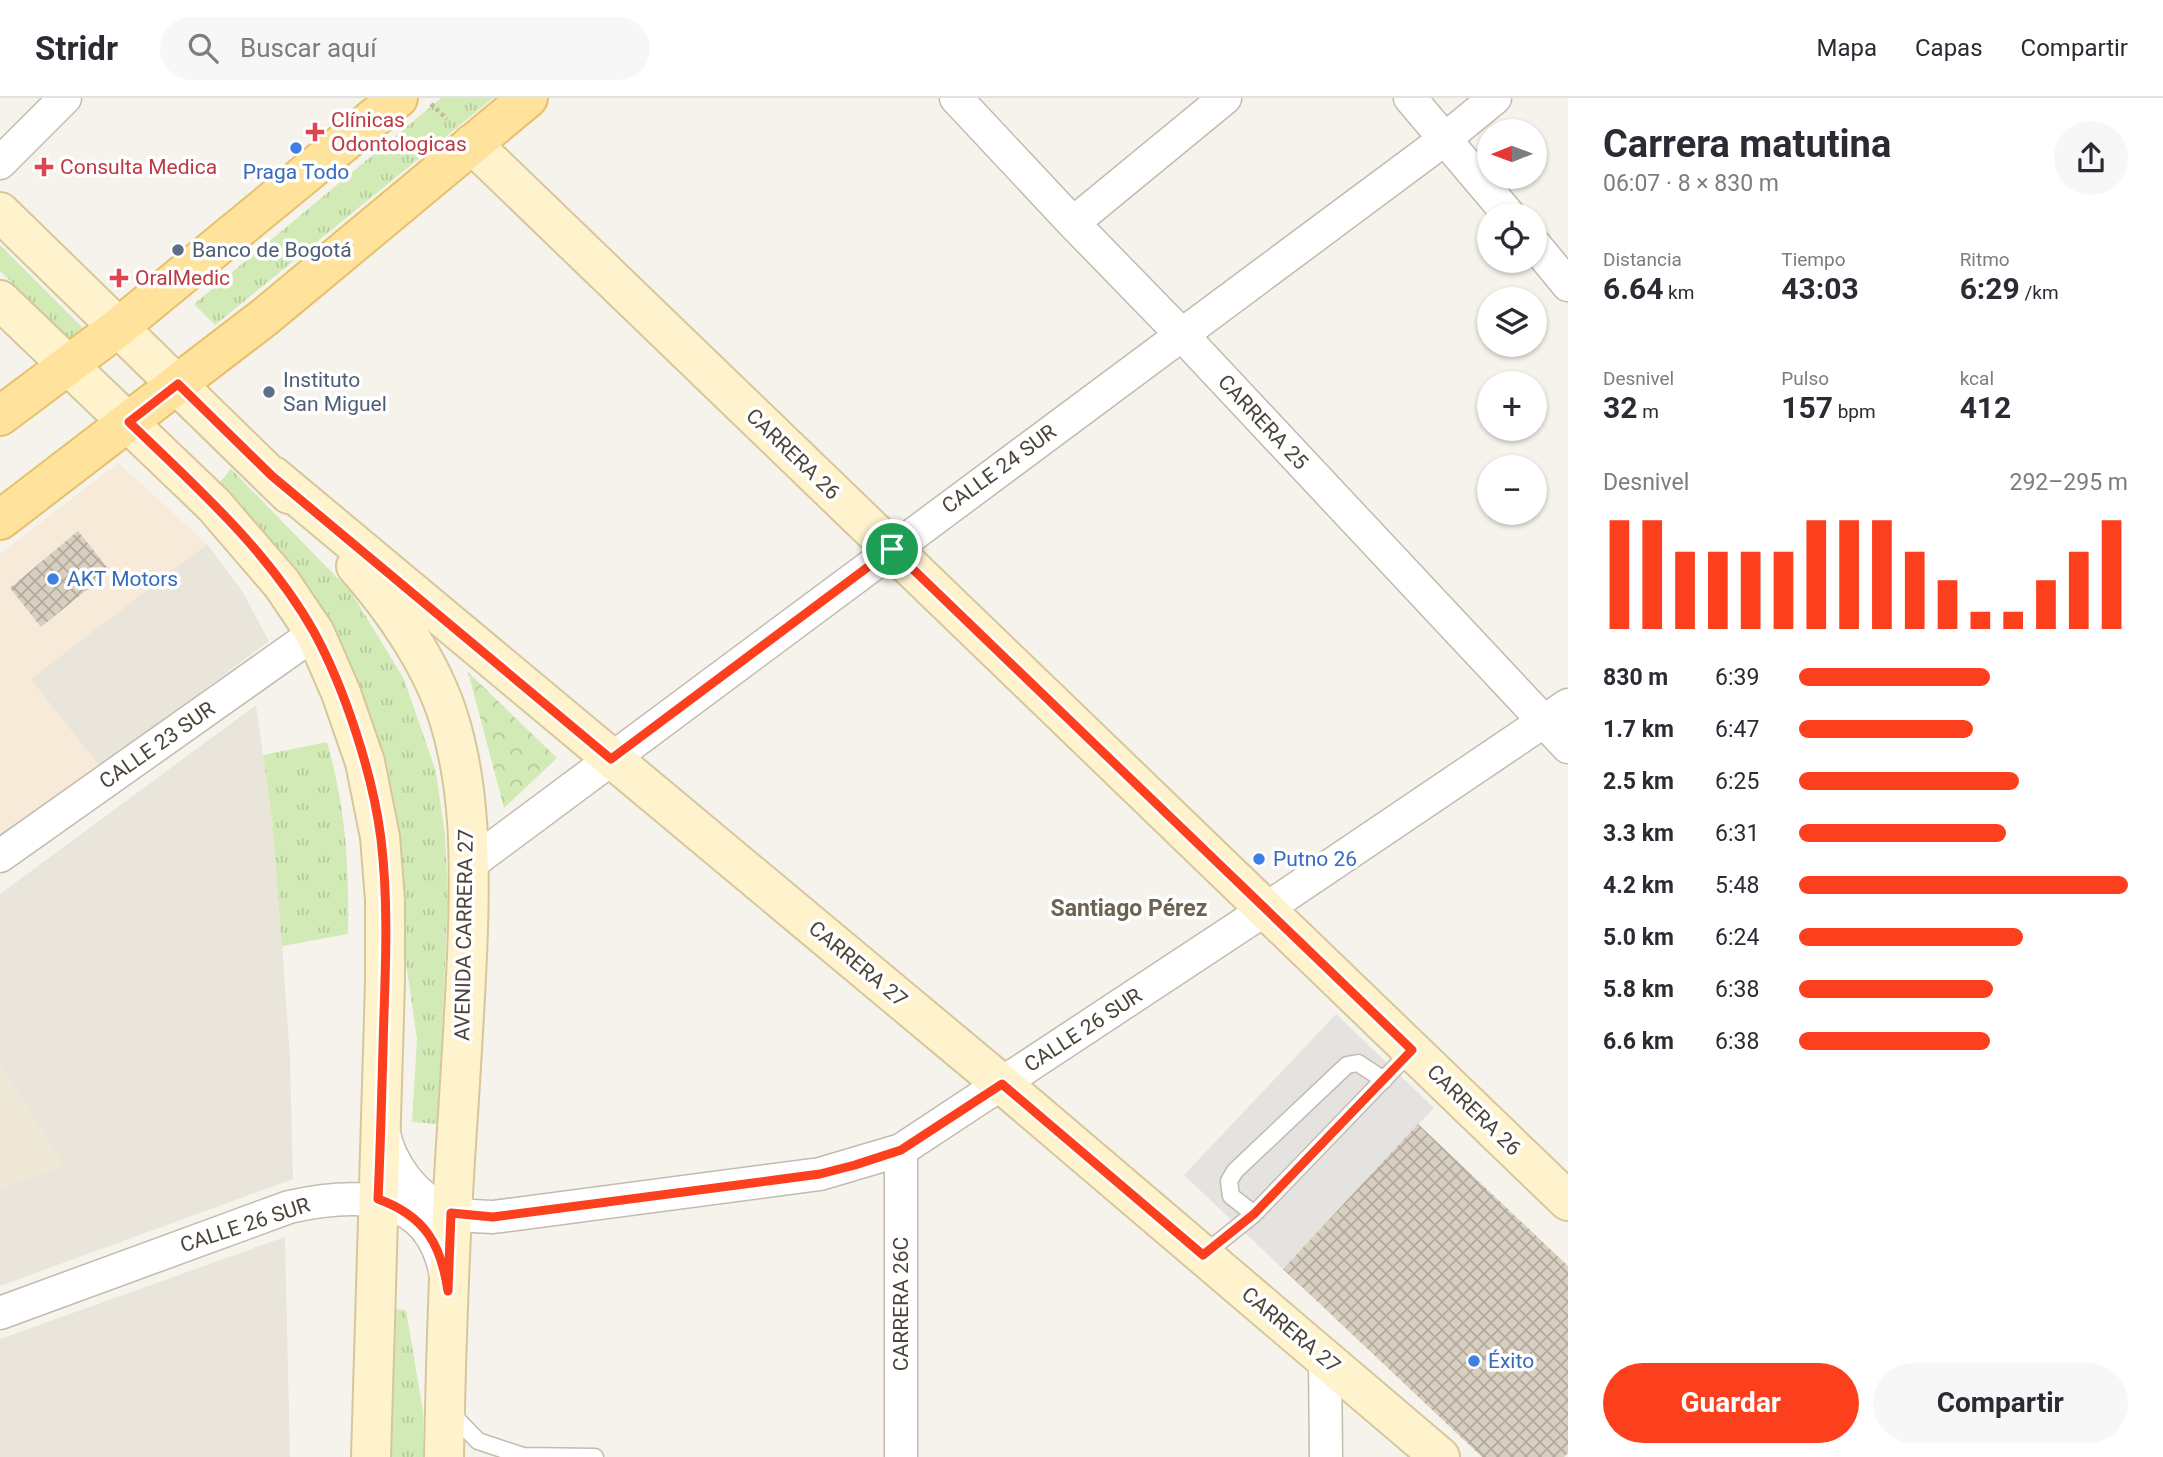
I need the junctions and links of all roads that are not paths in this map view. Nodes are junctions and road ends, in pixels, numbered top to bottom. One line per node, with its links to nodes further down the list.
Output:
1 (65, 98): 10 (street)
2 (398, 98): 17 (main road)
3 (528, 98): 9 (main road)
4 (1225, 98): 13 (street)
5 (1410, 98): 8 (street)
6 (1495, 98): 8 (street, CALLE 24 SUR)
7 (965, 101): 13 (street, CARRERA 25)
8 (1445, 139): 11 (street); 18 (street, CALLE 24 SUR)
9 (472, 144): 20 (main road); 25 (street, CARRERA 26)
10 (0, 163)
11 (1499, 203)
12 (0, 212): 17 (street, AVENIDA CARRERA 27)
13 (1073, 223): 18 (street, CARRERA 25)
14 (1547, 257): 15 (street)
15 (1565, 276)
16 (0, 300): 19 (street)
17 (119, 327): 19 (main road); 20 (street, AVENIDA CARRERA 27)
18 (1182, 335): 25 (street, CALLE 24 SUR); 27 (street, CARRERA 25)
19 (69, 365): 21 (main road); 22 (street)
20 (178, 384): 22 (main road); 23 (street, AVENIDA CARRERA 27)
21 (0, 416)
22 (129, 422): 24 (main road); 26 (street)
23 (272, 476): 29 (street, CARRERA 27); 31 (street, AVENIDA CARRERA 27)
24 (0, 520)
25 (892, 549): 29 (street, CALLE 24 SUR); 32 (street, CARRERA 26)
26 (315, 633): 30 (street, CALLE 23 SUR); 36 (street)
27 (1556, 713): 28 (street, CARRERA 25); 32 (street, CALLE 26 SUR)
28 (1568, 747)
29 (611, 759): 31 (street, CALLE 24 SUR); 35 (street, CARRERA 27)
30 (0, 856)
31 (470, 865): 40 (street, AVENIDA CARRERA 27)
32 (1266, 909): 33 (street, CARRERA 26); 35 (street, CALLE 26 SUR)
33 (1412, 1050): 34 (lane); 39 (street, CARRERA 26)
34 (1384, 1080): 41 (lane); 41 (lane)
35 (1002, 1084): 37 (street, CALLE 26 SUR); 42 (street, CARRERA 27)
36 (381, 1123): 38 (street); 40 (street, CALLE 26 SUR)
37 (901, 1150): 40 (street, CALLE 26 SUR); 50 (street, CARRERA 26C)
38 (378, 1199): 43 (street, CALLE 26 SUR); 44 (street, CALLE 26 SUR); 47 (street)
39 (1568, 1200)
40 (451, 1213): 43 (street, AVENIDA CARRERA 27)
41 (1254, 1214): 42 (lane)
42 (1203, 1255): 45 (street, CARRERA 27)
43 (448, 1291): 46 (street, AVENIDA CARRERA 27)
44 (0, 1313)
45 (1325, 1359): 51 (street); 52 (street, CARRERA 27)
46 (445, 1408): 48 (street, AVENIDA CARRERA 27); 49 (lane)
47 (371, 1457)
48 (444, 1457)
49 (595, 1457)
50 (901, 1457)
51 (1326, 1457)
52 (1440, 1457)

